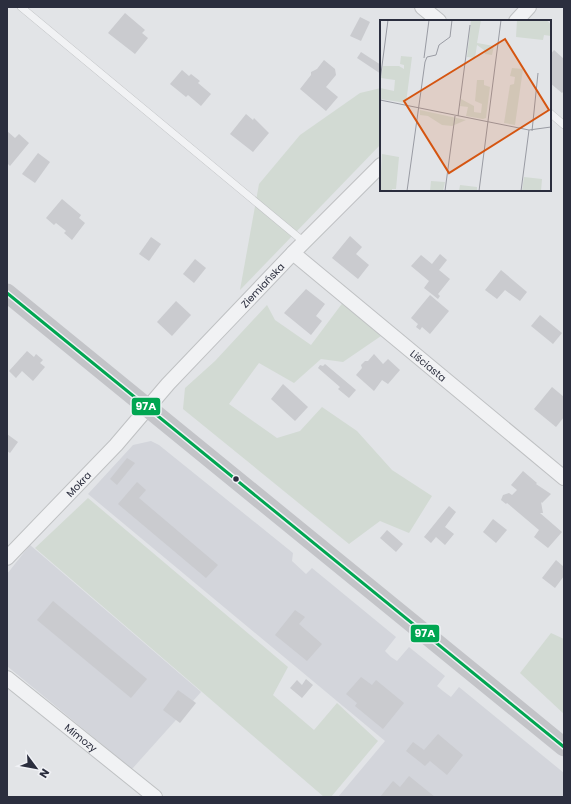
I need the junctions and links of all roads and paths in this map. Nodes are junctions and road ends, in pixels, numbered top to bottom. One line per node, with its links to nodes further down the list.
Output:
1 (22, 7): 9 (lane)
2 (422, 7): 4 (street)
3 (529, 7): 5 (street)
4 (438, 20)
5 (517, 20)
6 (551, 115): 7 (lane)
7 (564, 125)
8 (380, 166): 9 (street, Ziemiańska)
9 (304, 242): 10 (street, Ziemiańska)
10 (293, 253): 12 (street, Ziemiańska); 13 (street, Liściasta)
11 (7, 293): 12 (main road)
12 (148, 409): 14 (street, Mokra); 16 (main road)
13 (564, 478)
14 (7, 558)
15 (7, 678): 17 (street, Mimozy)
16 (564, 747)
17 (155, 797)

